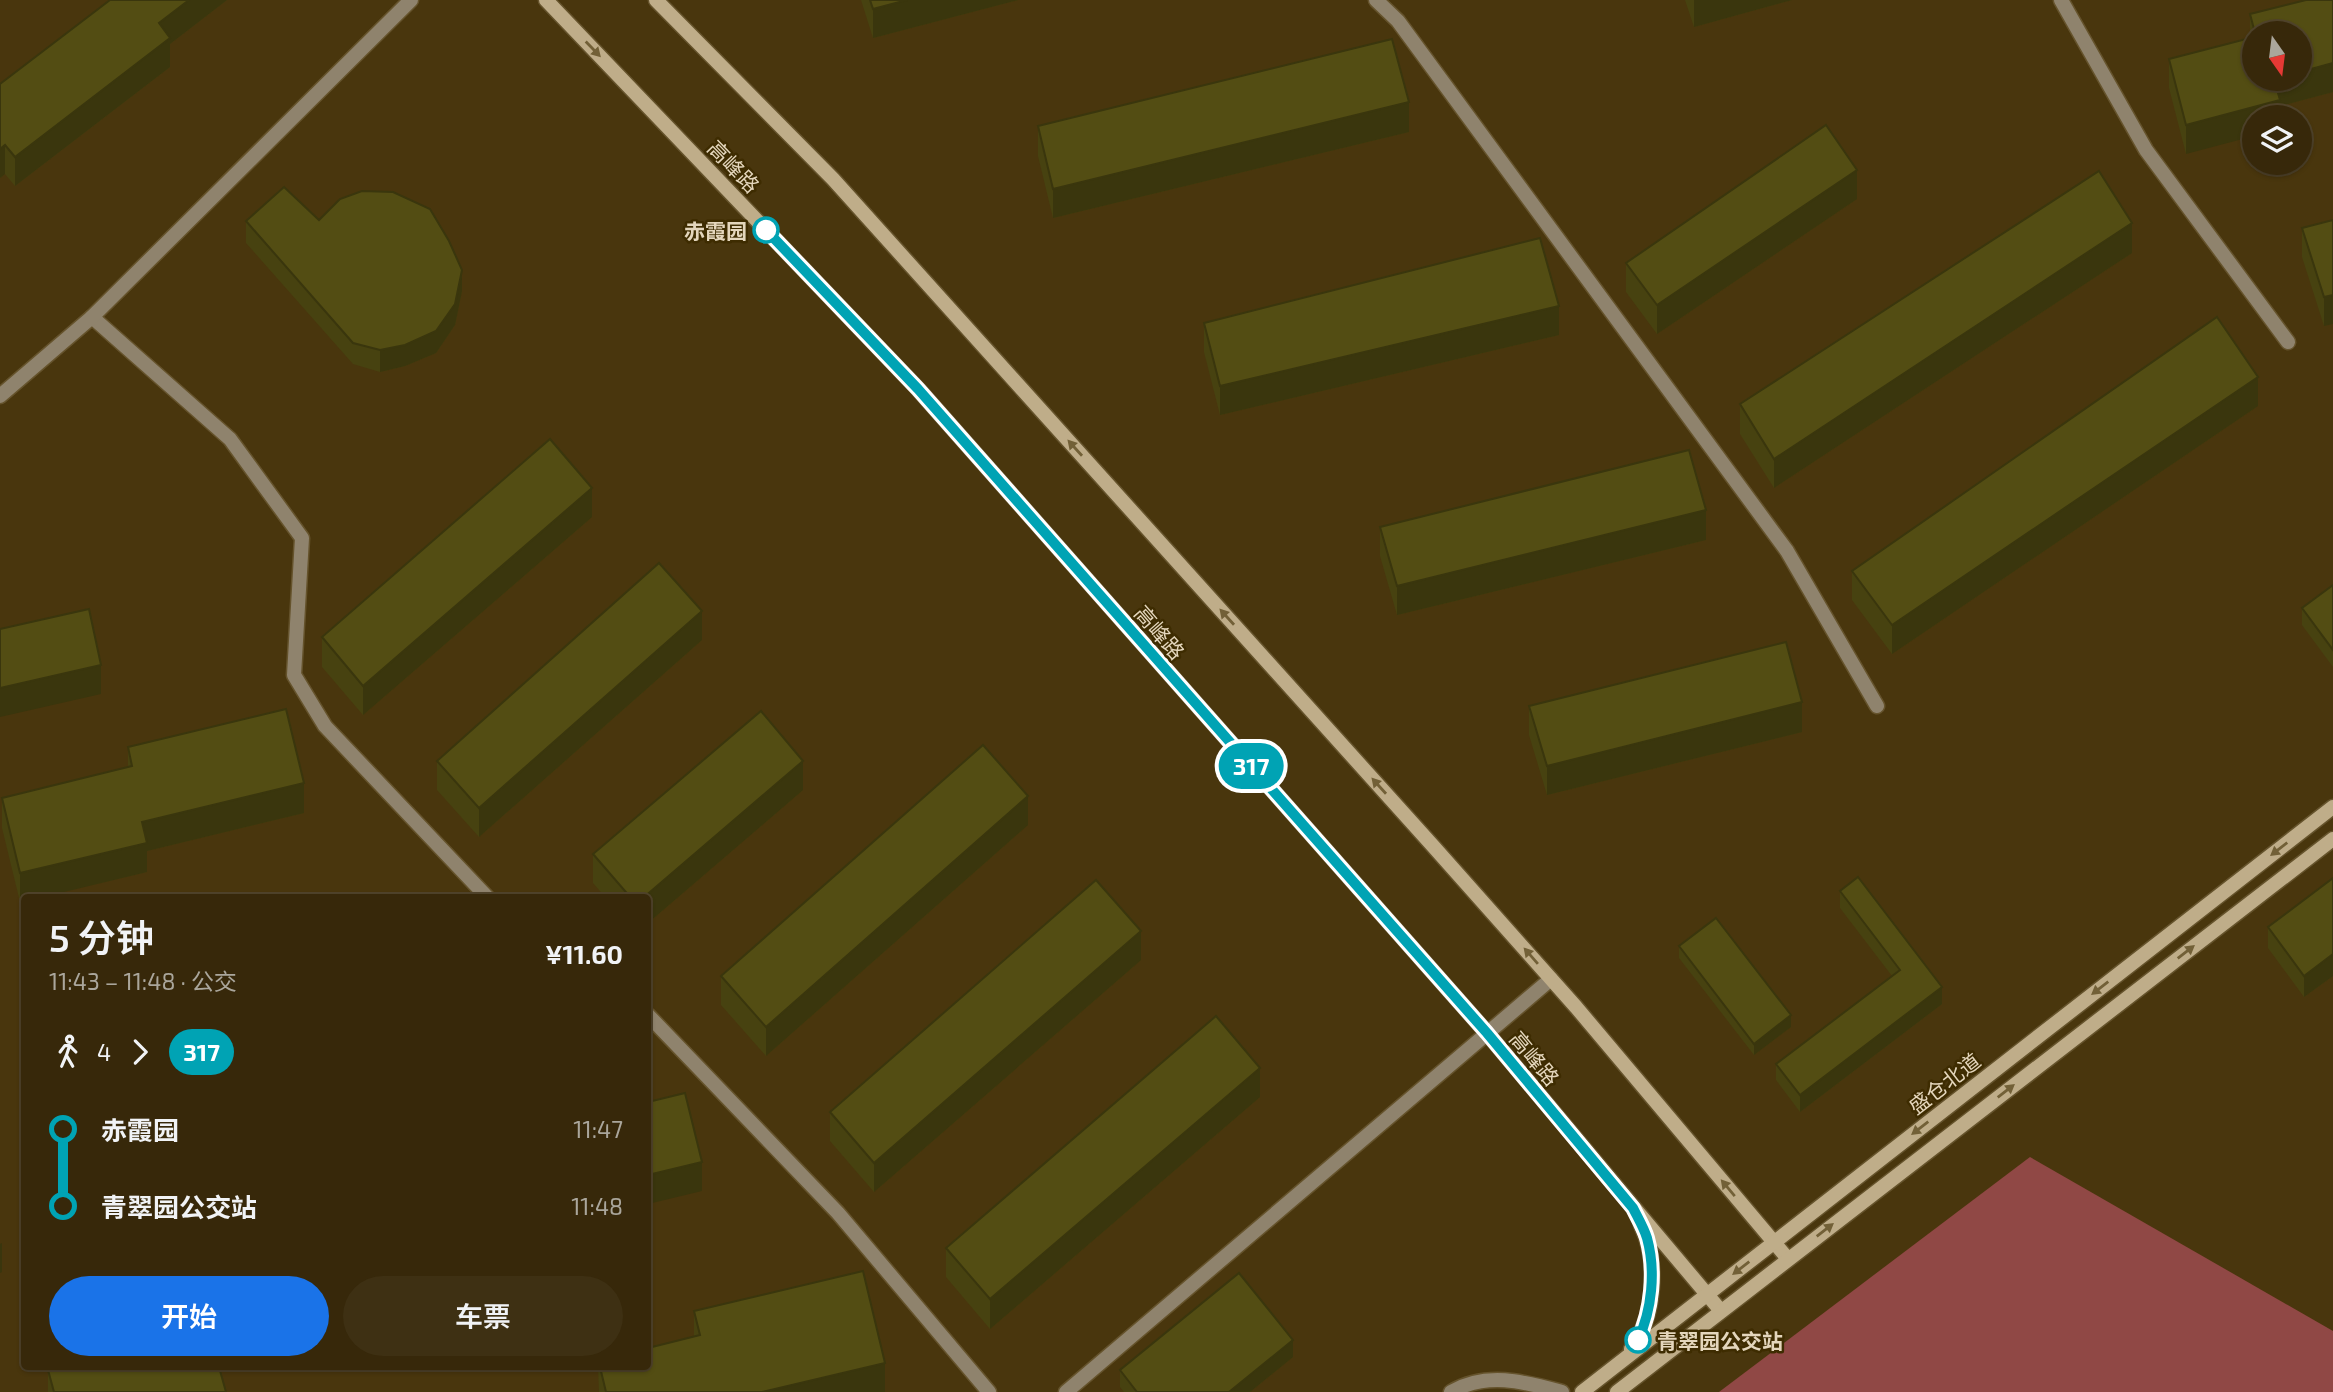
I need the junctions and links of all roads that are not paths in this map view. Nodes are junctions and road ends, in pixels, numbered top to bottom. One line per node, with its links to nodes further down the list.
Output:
1 (411, 0): 6 (lane)
2 (546, 0): 15 (main road, 高峰路, one-way to 15)
3 (656, 0): 13 (main road, one-way to 3)
4 (1376, 0): 9 (lane)
5 (2061, 0): 7 (lane)
6 (92, 317): 8 (lane); 12 (lane)
7 (2288, 342)
8 (0, 396)
9 (1877, 706)
10 (2333, 807): 17 (main road, 盛仓北道, one-way to 17)
11 (2333, 839): 18 (main road, 盛仓北道, one-way to 11)
12 (484, 894)
13 (1551, 979): 15 (lane); 17 (main road, one-way to 13)
14 (651, 1018): 22 (lane)
15 (1487, 1033): 16 (main road, 高峰路); 23 (lane)
16 (1633, 1208): 19 (main road, 高峰路); 21 (main road)
17 (1774, 1242): 18 (main road); 19 (main road, 盛仓北道, one-way to 19)
18 (1788, 1259): 20 (main road, 盛仓北道)
19 (1707, 1295): 20 (main road, 高峰路); 21 (main road, 盛仓北道)
20 (1721, 1311): 27 (main road, 盛仓北道)
21 (1623, 1360): 26 (main road, 盛仓北道)
22 (989, 1392)
23 (1066, 1392)
24 (1451, 1392): 25 (lane)
25 (1562, 1392)
26 (1582, 1392)
27 (1616, 1392)

